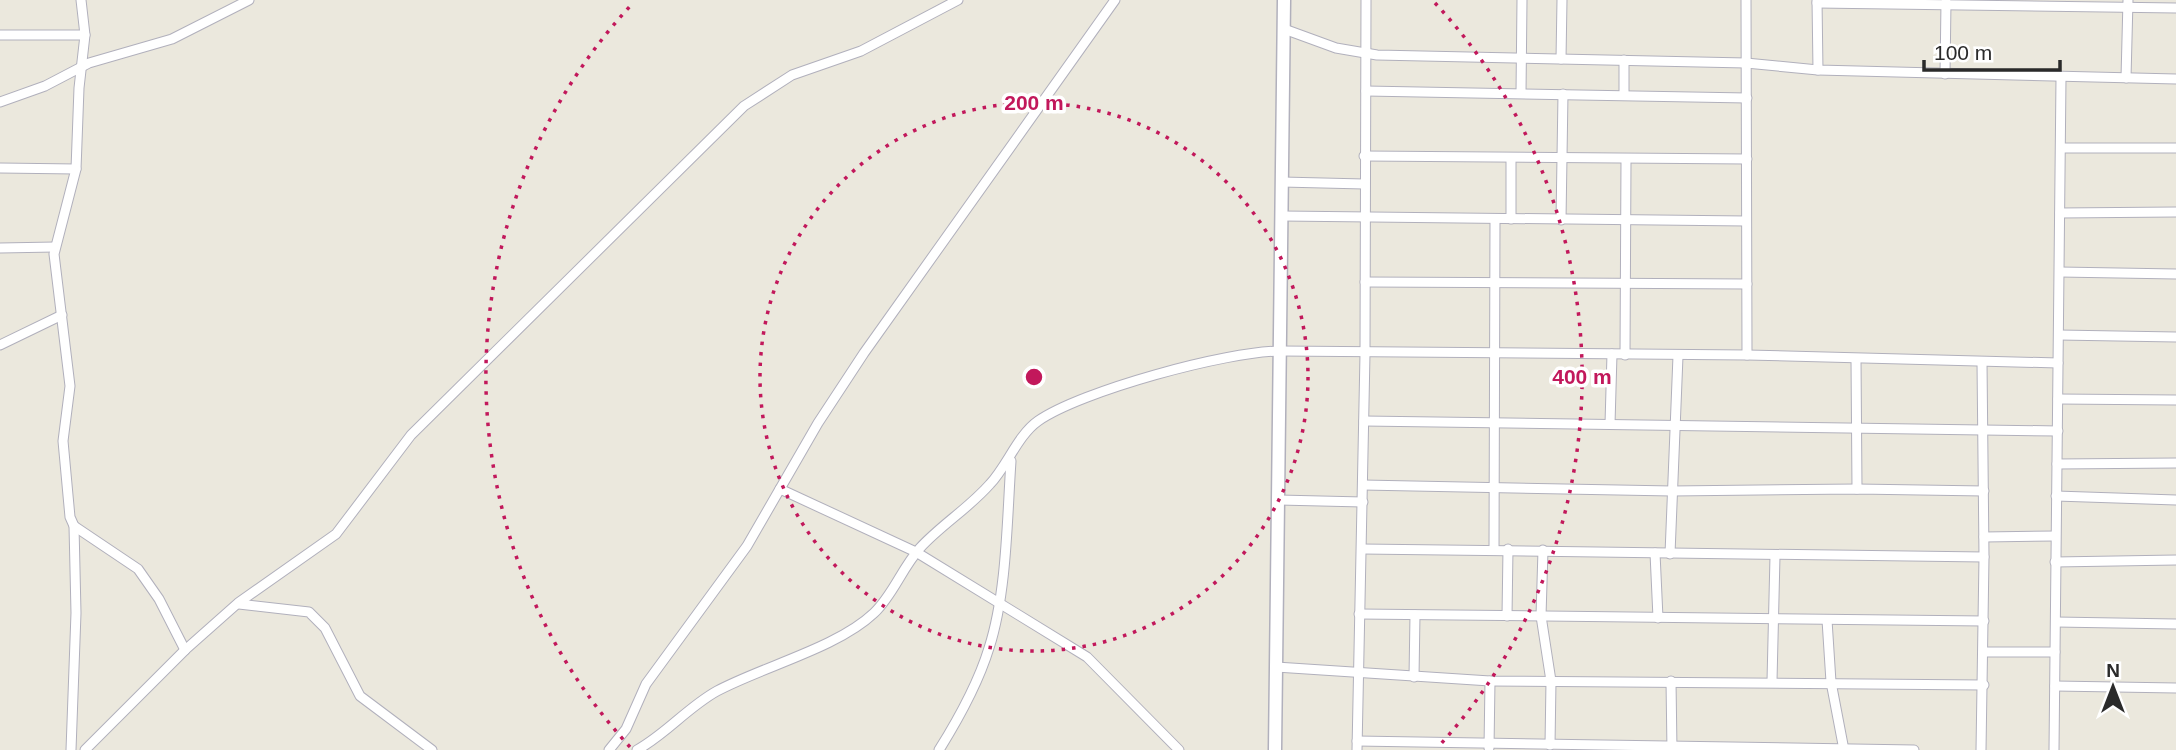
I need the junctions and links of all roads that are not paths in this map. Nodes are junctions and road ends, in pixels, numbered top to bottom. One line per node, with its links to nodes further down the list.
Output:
1 (81, 0): 16 (street)
2 (249, 0): 22 (street)
3 (958, 0): 113 (street)
4 (1115, 0): 89 (street)
5 (1284, 0): 14 (street)
6 (1366, 0): 17 (street)
7 (1522, 0): 18 (street)
8 (1562, 0): 19 (street)
9 (1746, 0): 21 (street)
10 (1817, 2): 11 (street); 23 (street)
11 (1946, 3): 12 (street); 24 (street)
12 (2128, 4): 13 (street); 26 (street)
13 (2176, 8)
14 (1284, 29): 17 (street); 43 (street)
15 (0, 35): 16 (street)
16 (85, 35): 22 (street)
17 (1366, 54): 18 (street); 28 (street)
18 (1522, 59): 19 (street); 29 (street)
19 (1561, 59): 20 (street)
20 (1624, 60): 21 (street); 31 (street)
21 (1746, 64): 23 (street); 32 (street)
22 (83, 66): 33 (street); 42 (street)
23 (1818, 70): 24 (street)
24 (1945, 74): 25 (street)
25 (2061, 78): 26 (street); 34 (street)
26 (2126, 78): 27 (street)
27 (2176, 79)
28 (1366, 91): 29 (street); 36 (street)
29 (1521, 93): 30 (street)
30 (1563, 94): 31 (street); 38 (street)
31 (1624, 94): 32 (street)
32 (1747, 98): 39 (street)
33 (0, 102)
34 (2061, 148): 35 (street); 46 (street)
35 (2176, 148)
36 (1364, 156): 37 (street); 44 (street)
37 (1511, 158): 38 (street); 50 (street)
38 (1561, 159): 40 (street); 51 (street)
39 (1747, 159): 40 (street); 53 (street)
40 (1626, 160): 52 (street)
41 (0, 168): 42 (street)
42 (76, 169): 54 (street)
43 (1282, 182): 44 (street); 47 (street)
44 (1364, 184): 48 (street)
45 (2176, 212): 46 (street)
46 (2060, 213): 56 (street)
47 (1282, 216): 48 (street); 66 (street)
48 (1364, 219): 49 (street); 58 (street)
49 (1495, 219): 50 (street); 59 (street)
50 (1511, 219): 51 (street)
51 (1561, 220): 52 (street)
52 (1625, 220): 53 (street); 60 (street)
53 (1746, 221): 61 (street)
54 (55, 247): 55 (street); 62 (street)
55 (0, 248)
56 (2060, 272): 57 (street); 63 (street)
57 (2176, 274)
58 (1365, 282): 59 (street); 67 (street)
59 (1493, 284): 60 (street); 68 (street)
60 (1624, 284): 61 (street); 70 (street)
61 (1747, 284): 71 (street)
62 (62, 315): 65 (street); 98 (street)
63 (2059, 335): 64 (street); 75 (street)
64 (2176, 337)
65 (0, 345)
66 (1281, 351): 67 (street); 85 (street); 95 (street)
67 (1365, 354): 68 (street); 78 (street)
68 (1493, 354): 69 (street); 79 (street)
69 (1612, 355): 70 (street); 80 (street)
70 (1625, 355): 72 (street)
71 (1747, 355): 72 (street); 73 (street)
72 (1678, 356): 81 (street)
73 (1856, 359): 74 (street); 82 (street)
74 (1982, 362): 75 (street); 83 (street)
75 (2059, 363): 76 (street)
76 (2058, 399): 77 (street); 84 (street)
77 (2176, 400)
78 (1364, 421): 79 (street); 88 (street)
79 (1493, 422): 80 (street); 90 (street)
80 (1609, 424): 81 (street)
81 (1675, 425): 82 (street); 92 (street)
82 (1856, 430): 83 (street); 91 (street)
83 (1983, 431): 84 (street); 93 (street)
84 (2058, 431): 87 (street)
85 (1011, 458): 105 (street); 112 (street)
86 (2176, 463): 87 (street)
87 (2057, 464): 94 (street)
88 (1363, 485): 90 (street); 97 (street)
89 (780, 489): 105 (street); 146 (street)
90 (1494, 489): 92 (street); 102 (street)
91 (1857, 489): 92 (street); 93 (street)
92 (1672, 492): 107 (street)
93 (1984, 492): 100 (street)
94 (2056, 496): 96 (street); 99 (street)
95 (1279, 500): 97 (street); 127 (street)
96 (2176, 500)
97 (1363, 502): 101 (street)
98 (74, 526): 124 (street); 143 (street)
99 (2055, 536): 100 (street); 111 (street)
100 (1984, 537): 109 (street)
101 (1362, 550): 102 (street); 114 (street)
102 (1494, 550): 103 (street)
103 (1508, 550): 104 (street); 116 (street)
104 (1543, 550): 106 (street); 117 (street)
105 (916, 552): 112 (street); 147 (street)
106 (1656, 553): 107 (street); 118 (street)
107 (1670, 554): 108 (street)
108 (1775, 556): 109 (street); 119 (street)
109 (1984, 557): 121 (street)
110 (2176, 560): 111 (street)
111 (2054, 562): 122 (street)
112 (998, 600): 148 (street); 149 (street)
113 (238, 603): 124 (street); 145 (street)
114 (1359, 614): 115 (street); 128 (street)
115 (1415, 615): 116 (street); 129 (street)
116 (1507, 616): 117 (street)
117 (1541, 616): 118 (street); 131 (street)
118 (1658, 618): 119 (street)
119 (1773, 619): 120 (street); 133 (street)
120 (1828, 620): 121 (street); 134 (street)
121 (1984, 621): 125 (street)
122 (2056, 622): 123 (street); 126 (street)
123 (2176, 624)
124 (185, 650): 144 (street)
125 (1984, 652): 126 (street); 135 (street)
126 (2055, 652): 136 (street)
127 (1276, 667): 128 (street); 150 (street)
128 (1358, 674): 129 (street); 138 (street)
129 (1414, 677): 130 (street)
130 (1490, 681): 131 (street); 140 (street)
131 (1551, 681): 132 (street); 139 (street)
132 (1671, 681): 133 (street); 141 (street)
133 (1772, 681): 134 (street)
134 (1831, 682): 135 (street); 142 (street)
135 (1984, 685): 152 (street)
136 (2055, 686): 137 (street); 153 (street)
137 (2176, 688)
138 (1357, 745): 140 (street)
139 (1550, 745): 140 (street); 141 (street)
140 (1489, 747)
141 (1672, 749): 142 (street)
142 (1844, 749): 151 (street)
143 (71, 750)
144 (85, 750)
145 (432, 750)
146 (609, 750)
147 (636, 750)
148 (939, 750)
149 (1179, 750)
150 (1275, 750)
151 (1914, 750)
152 (1981, 750)
153 (2054, 750)

